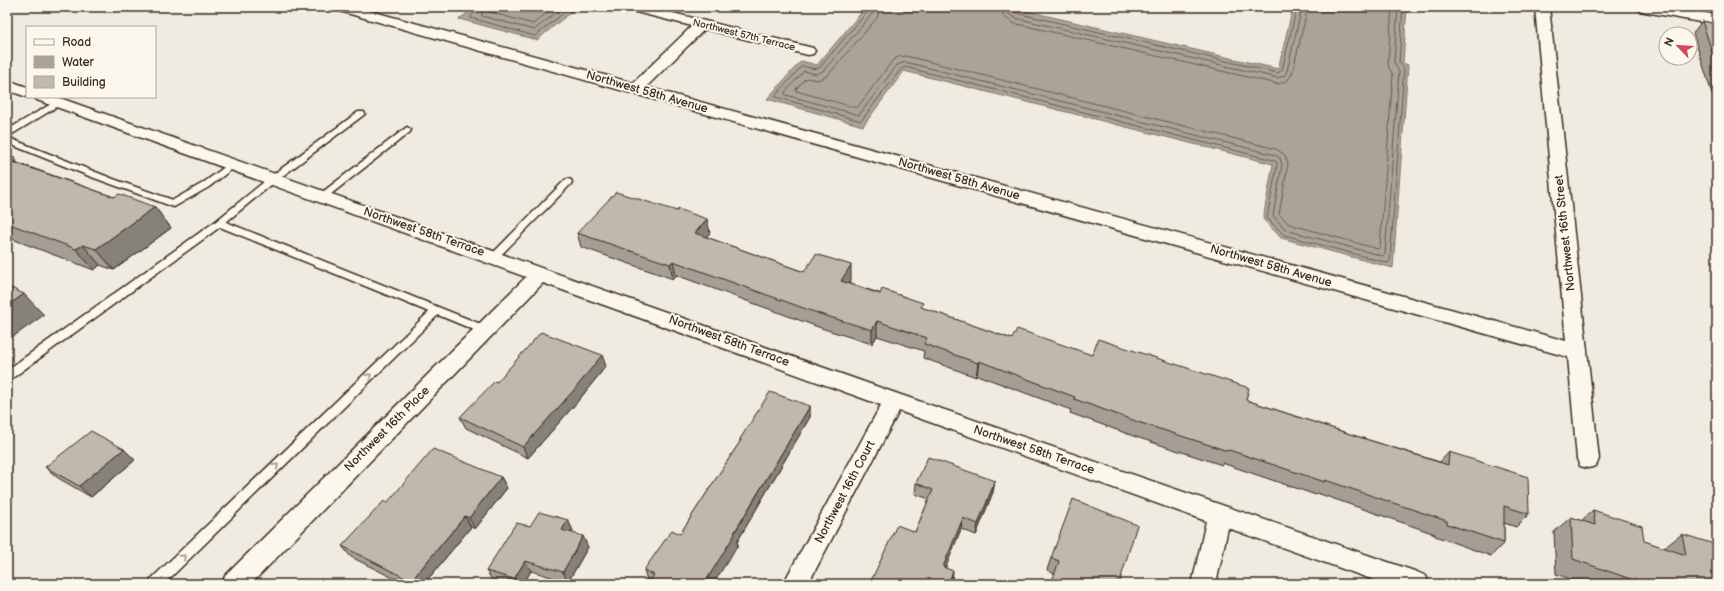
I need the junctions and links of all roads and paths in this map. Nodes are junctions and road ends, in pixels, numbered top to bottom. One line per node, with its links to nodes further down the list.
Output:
1 (341, 7): 10 (street, Northwest 58th Avenue)
2 (633, 7): 8 (street, Northwest 57th Terrace)
3 (1542, 7): 25 (street, Northwest 16th Street)
4 (1645, 7): 7 (street)
5 (1706, 7): 6 (street)
6 (1717, 9)
7 (1717, 20)
8 (701, 25): 9 (street, Northwest 57th Terrace); 10 (street)
9 (808, 51)
10 (636, 90): 25 (street, Northwest 58th Avenue)
11 (50, 100): 14 (lane); 16 (street, Northwest 58th Terrace)
12 (361, 114): 17 (lane)
13 (406, 130): 19 (lane)
14 (7, 134)
15 (7, 138): 16 (lane)
16 (233, 165): 17 (street, Northwest 58th Terrace)
17 (273, 179): 19 (street, Northwest 58th Terrace); 20 (lane)
18 (568, 182): 21 (lane)
19 (323, 196): 21 (street, Northwest 58th Terrace)
20 (219, 223): 23 (lane); 26 (lane)
21 (494, 257): 22 (street, Northwest 58th Terrace)
22 (540, 274): 24 (street, Northwest 16th Place); 27 (street, Northwest 58th Terrace)
23 (436, 311): 24 (lane); 30 (lane, one-way to 23)
24 (484, 330): 31 (street, Northwest 16th Place)
25 (1577, 352): 28 (street, Northwest 16th Street)
26 (7, 376)
27 (894, 401): 29 (street, Northwest 58th Terrace); 32 (street, Northwest 16th Court)
28 (1588, 459)
29 (1219, 514): 33 (street); 34 (street, Northwest 58th Terrace)
30 (155, 584)
31 (234, 584)
32 (795, 584)
33 (1204, 584)
34 (1417, 584)

